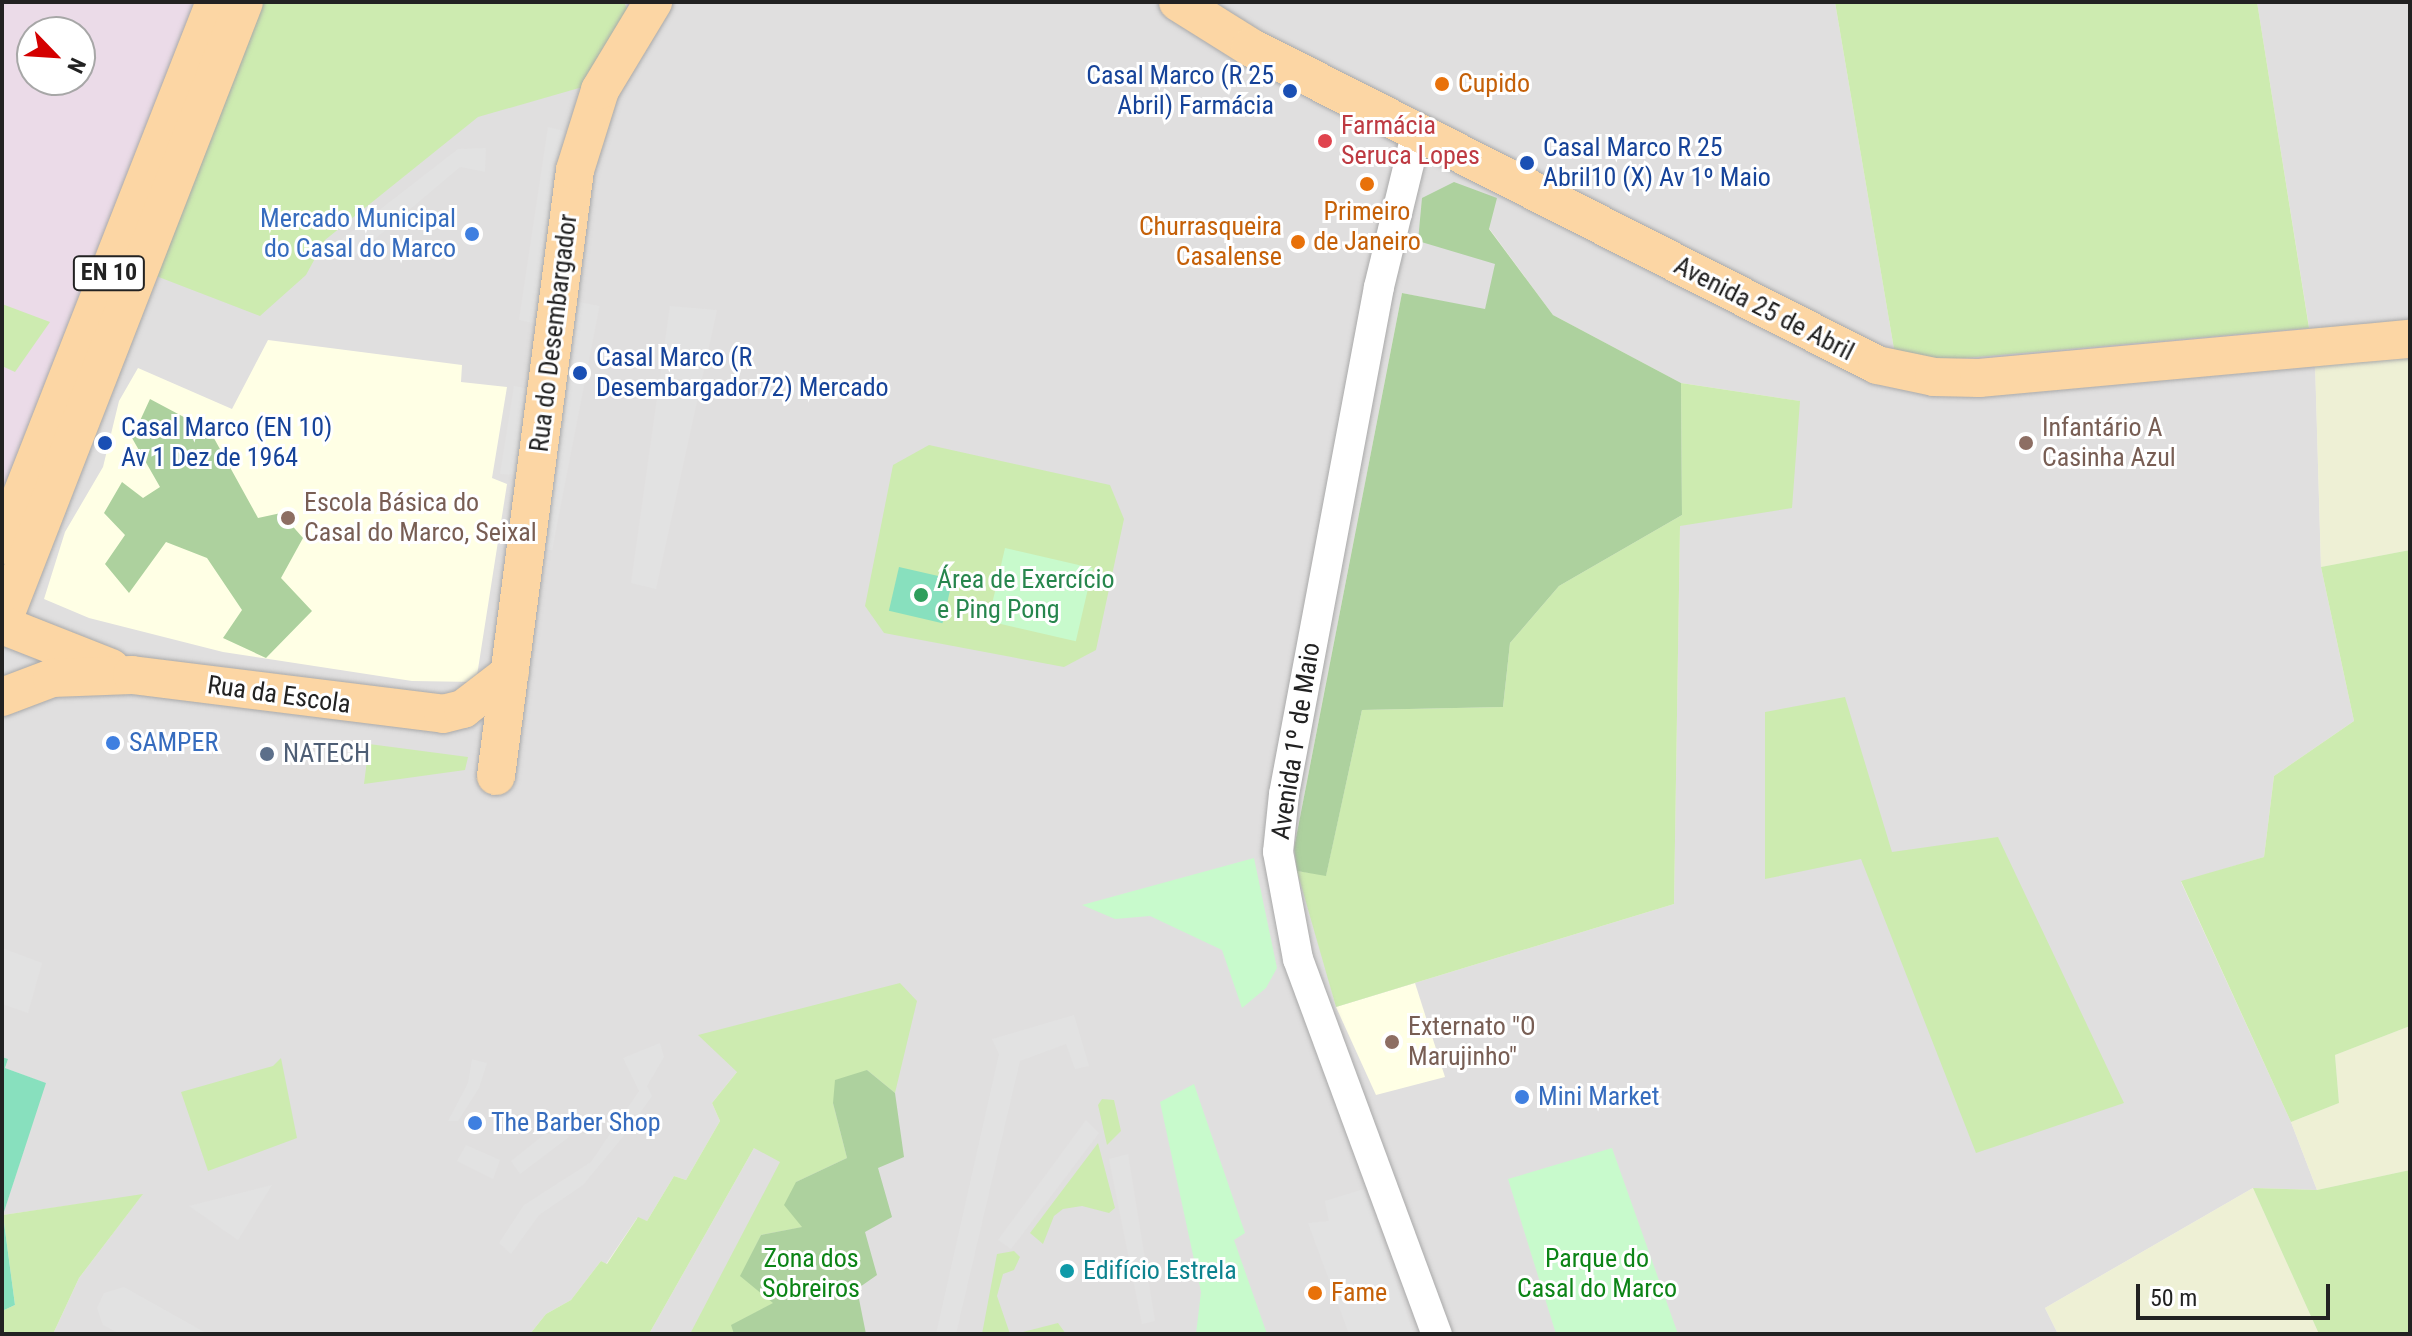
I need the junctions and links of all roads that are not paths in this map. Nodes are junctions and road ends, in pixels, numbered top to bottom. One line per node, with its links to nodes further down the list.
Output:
1 (215, 2): 7 (main road, EN 10)
2 (244, 2): 8 (main road, EN 10)
3 (653, 2): 9 (main road, Rua do Desembargador)
4 (1178, 2): 5 (main road, Avenida 25 de Abril)
5 (1417, 131): 6 (main road, Avenida 25 de Abril); 14 (street, Avenida 1º de Maio)
6 (2410, 339)
7 (2, 545)
8 (2, 624): 10 (main road, Rua da Escola)
9 (510, 673): 12 (main road, Rua da Escola); 13 (main road, Rua do Desembargador)
10 (132, 675): 11 (main road, Rua da Escola); 12 (main road, Rua da Escola)
11 (2, 697)
12 (426, 715): 13 (main road, Rua da Escola)
13 (496, 776)
14 (1437, 1334)

